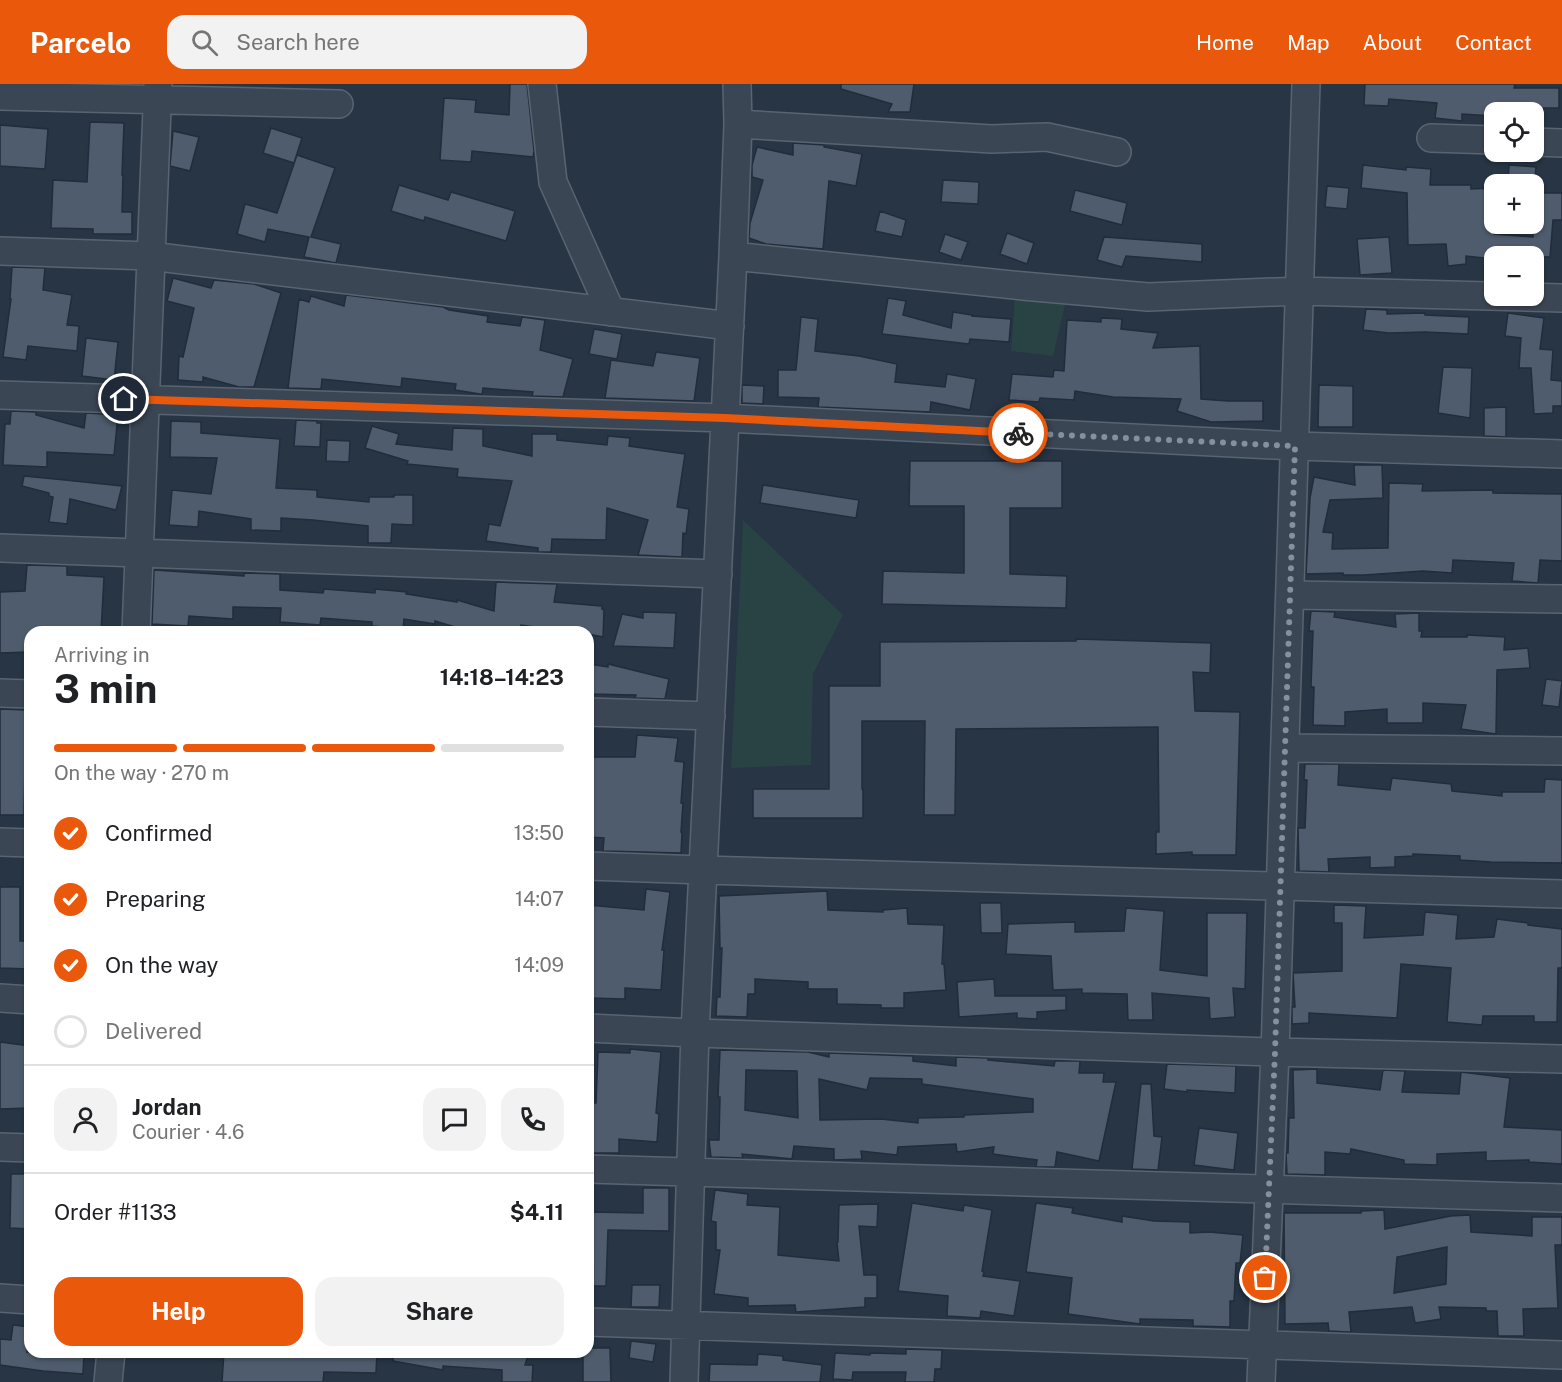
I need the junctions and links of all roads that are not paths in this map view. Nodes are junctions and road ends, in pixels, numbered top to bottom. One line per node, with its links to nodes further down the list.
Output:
1 (542, 84): 18 (street)
2 (737, 84): 7 (street)
3 (1306, 84): 16 (street)
4 (157, 92): 5 (street); 6 (street); 14 (street)
5 (0, 96)
6 (339, 104)
7 (738, 124): 12 (street); 15 (street)
8 (1431, 138): 9 (street)
9 (1484, 140)
10 (1544, 142): 11 (street)
11 (1562, 143)
12 (1117, 152)
13 (0, 251): 14 (street)
14 (150, 256): 18 (street); 21 (street)
15 (733, 256): 16 (street); 19 (street)
16 (1300, 291): 17 (street); 23 (street)
17 (1562, 298)
18 (611, 312): 19 (street)
19 (730, 326): 22 (street)
20 (0, 395): 21 (street)
21 (145, 399): 22 (street); 26 (street)
22 (725, 418): 23 (street); 27 (street)
23 (1295, 446): 24 (street); 28 (street)
24 (1562, 454)
25 (0, 548): 26 (street)
26 (139, 553): 27 (street); 30 (street)
27 (718, 574): 34 (street)
28 (1290, 595): 29 (street); 35 (street)
29 (1562, 599)
30 (136, 626)
31 (0, 693): 32 (street)
32 (24, 694)
33 (594, 712): 34 (street)
34 (711, 716): 40 (street)
35 (1285, 748): 36 (street); 41 (street)
36 (1562, 751)
37 (0, 842): 38 (street)
38 (24, 843)
39 (594, 866): 40 (street)
40 (703, 870): 41 (street); 46 (street)
41 (1281, 886): 42 (street); 47 (street)
42 (1562, 894)
43 (0, 998): 44 (street)
44 (24, 1000)
45 (594, 1028): 46 (street)
46 (695, 1034): 47 (street); 52 (street)
47 (1275, 1052): 48 (street); 53 (street)
48 (1562, 1059)
49 (0, 1147): 50 (street)
50 (24, 1148)
51 (594, 1169): 52 (street)
52 (691, 1173): 53 (street); 58 (street)
53 (1269, 1189): 54 (street); 59 (street)
54 (1562, 1198)
55 (0, 1298): 56 (street)
56 (24, 1300)
57 (594, 1322): 58 (street)
58 (686, 1326): 59 (street); 63 (street)
59 (1262, 1345): 60 (street); 64 (street)
60 (1562, 1355)
61 (110, 1358): 62 (street)
62 (108, 1382)
63 (684, 1382)
64 (1261, 1382)

